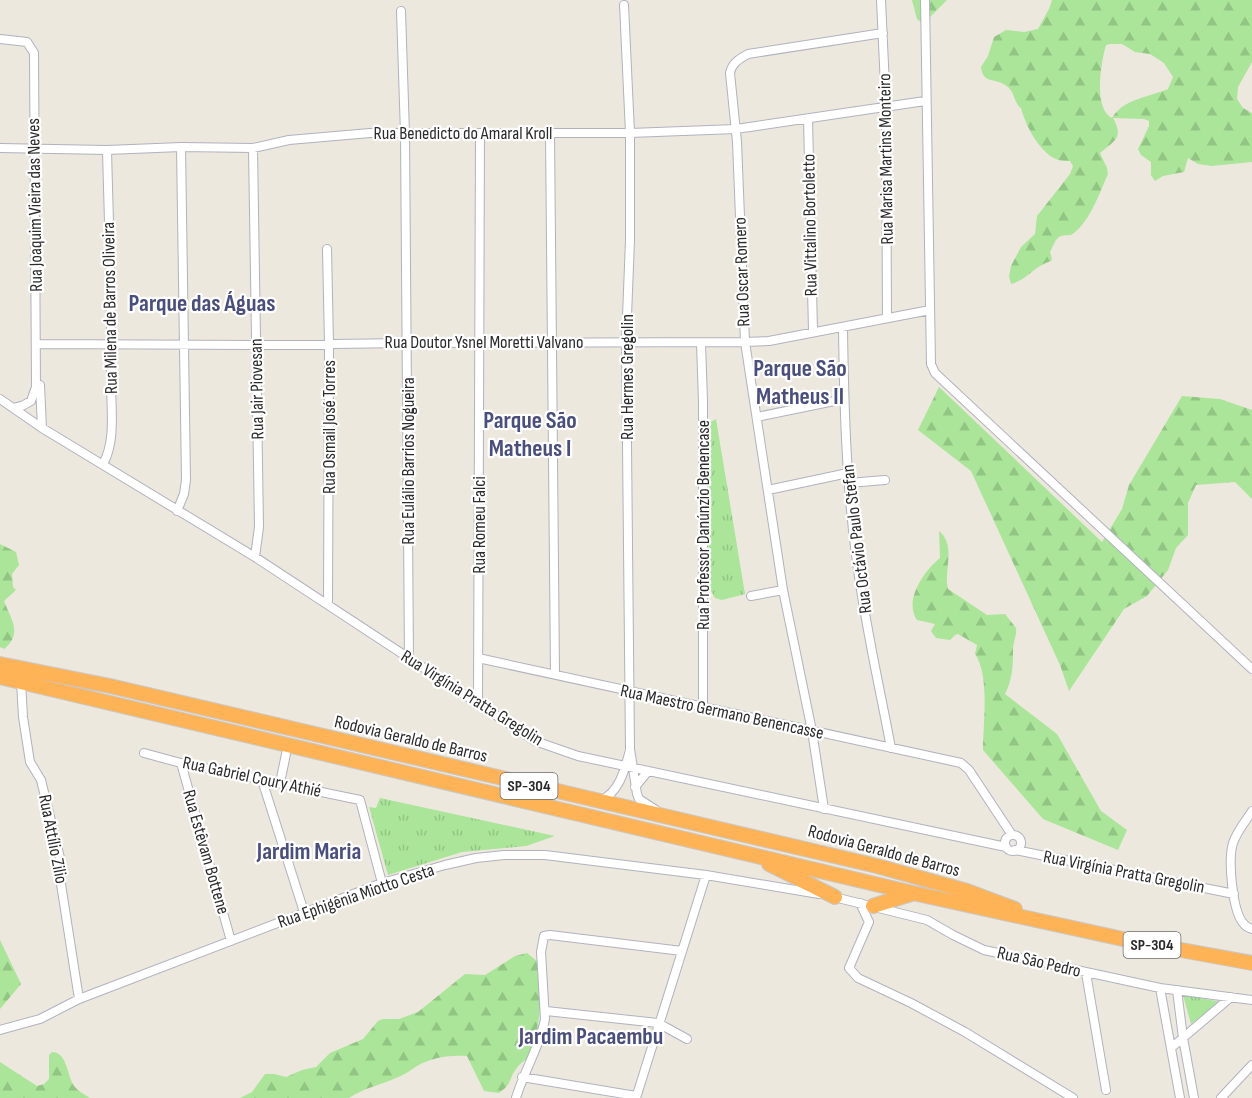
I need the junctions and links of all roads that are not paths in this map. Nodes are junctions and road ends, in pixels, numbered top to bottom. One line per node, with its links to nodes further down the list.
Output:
1 (881, 0): 5 (street, Rua Marisa Martins Monteiro)
2 (925, 0): 7 (street)
3 (624, 6): 13 (street, Rua Hermes Gregolin)
4 (401, 11): 14 (street, Rua Eulálio Barrios Nogueira)
5 (883, 33): 8 (street, Rua Marisa Martins Monteiro); 10 (street, Rua Oscar Romero)
6 (0, 39): 17 (street, Rua Joaquim Vieira das Neves)
7 (925, 101): 8 (street, Rua Benedicto do Amaral Kroll); 21 (street)
8 (886, 108): 9 (street, Rua Benedicto do Amaral Kroll); 22 (street, Rua Marisa Martins Monteiro)
9 (807, 119): 10 (street, Rua Benedicto do Amaral Kroll); 24 (street, Rua Vittalino Bortoletto)
10 (736, 129): 13 (street, Rua Benedicto do Amaral Kroll); 28 (street, Rua Oscar Romero)
11 (480, 133): 12 (street, Rua Benedicto do Amaral Kroll); 14 (street, Rua Benedicto do Amaral Kroll); 31 (street, Rua Romeu Falci)
12 (550, 133): 13 (street, Rua Benedicto do Amaral Kroll); 26 (street)
13 (630, 133): 27 (street, Rua Hermes Gregolin)
14 (405, 134): 18 (street, Rua Benedicto do Amaral Kroll); 25 (street, Rua Eulálio Barrios Nogueira)
15 (0, 147): 17 (street, Rua Benedicto do Amaral Kroll)
16 (181, 147): 18 (street, Rua Benedicto do Amaral Kroll); 19 (street, Rua Benedicto do Amaral Kroll); 33 (street)
17 (33, 148): 19 (street, Rua Benedicto do Amaral Kroll); 32 (street, Rua Joaquim Vieira das Neves)
18 (253, 148): 34 (street, Rua Jair Piovesan)
19 (107, 150): 35 (street, Rua Milena de Barros Oliveira)
20 (327, 249): 30 (street, Rua Osmail José Torres)
21 (930, 310): 22 (street, Rua Doutor Ysnel Moretti Valvano); 55 (street)
22 (887, 318): 23 (street, Rua Doutor Ysnel Moretti Valvano)
23 (843, 327): 24 (street, Rua Doutor Ysnel Moretti Valvano); 38 (street, Rua Octávio Paulo Stefan)
24 (813, 331): 28 (street, Rua Doutor Ysnel Moretti Valvano)
25 (407, 342): 30 (street, Rua Doutor Ysnel Moretti Valvano); 31 (street, Rua Doutor Ysnel Moretti Valvano); 53 (street, Rua Eulálio Barrios Nogueira)
26 (552, 342): 27 (street, Rua Doutor Ysnel Moretti Valvano); 31 (street, Rua Doutor Ysnel Moretti Valvano); 56 (street)
27 (626, 342): 29 (street, Rua Doutor Ysnel Moretti Valvano); 59 (street, Rua Hermes Gregolin)
28 (745, 342): 29 (street, Rua Doutor Ysnel Moretti Valvano); 40 (street, Rua Oscar Romero)
29 (700, 343): 61 (street, Rua Professor Danúnzio Benencase)
30 (329, 344): 34 (street, Rua Doutor Ysnel Moretti Valvano); 51 (street, Rua Osmail José Torres)
31 (480, 344): 52 (street, Rua Romeu Falci)
32 (36, 345): 35 (street, Rua Doutor Ysnel Moretti Valvano); 36 (street, Rua Joaquim Vieira das Neves)
33 (182, 345): 34 (street, Rua Doutor Ysnel Moretti Valvano); 35 (street, Rua Doutor Ysnel Moretti Valvano); 47 (street)
34 (257, 345): 48 (street, Rua Jair Piovesan)
35 (112, 346): 42 (street, Rua Milena de Barros Oliveira)
36 (37, 371): 39 (street, Rua Joaquim Vieira das Neves); 41 (street, Rua Joaquim Vieira das Neves)
37 (0, 399): 39 (street, Rua Virgínia Pratta Gregolin)
38 (844, 399): 40 (street); 43 (street, Rua Octávio Paulo Stefan)
39 (12, 408): 41 (street, Rua Virgínia Pratta Gregolin)
40 (757, 417): 46 (street, Rua Oscar Romero)
41 (42, 428): 42 (street, Rua Virgínia Pratta Gregolin)
42 (103, 464): 47 (street, Rua Virgínia Pratta Gregolin)
43 (848, 473): 45 (street, Rua Octávio Paulo Stefan); 46 (street)
44 (885, 480): 45 (street)
45 (849, 483): 64 (street, Rua Octávio Paulo Stefan)
46 (768, 490): 49 (street, Rua Oscar Romero)
47 (177, 511): 48 (street, Rua Virgínia Pratta Gregolin)
48 (255, 557): 51 (street, Rua Virgínia Pratta Gregolin)
49 (783, 590): 50 (street); 63 (street, Rua Oscar Romero)
50 (751, 596)
51 (328, 604): 53 (street, Rua Virgínia Pratta Gregolin)
52 (478, 658): 56 (street, Rua Maestro Germano Benencasse); 60 (street, Rua Romeu Falci)
53 (409, 660): 60 (street, Rua Virgínia Pratta Gregolin)
54 (0, 664): 74 (highway, Rodovia Geraldo de Barros / SP-304)
55 (1252, 669)
56 (555, 674): 59 (street, Rua Maestro Germano Benencasse)
57 (0, 677): 58 (highway, Rodovia Geraldo de Barros / SP-304)
58 (21, 682): 62 (highway, Rodovia Geraldo de Barros / SP-304); 97 (street, Rua Attílio Zilio)
59 (629, 692): 61 (street, Rua Maestro Germano Benencasse); 68 (street, Rua Hermes Gregolin)
60 (478, 702): 68 (street, Rua Virgínia Pratta Gregolin)
61 (703, 706): 63 (street, Rua Maestro Germano Benencasse)
62 (168, 718): 66 (highway); 69 (highway, Rodovia Geraldo de Barros / SP-304)
63 (812, 731): 64 (street, Rua Maestro Germano Benencasse); 75 (street, Rua Oscar Romero)
64 (891, 748): 78 (street, Rua Maestro Germano Benencasse)
65 (144, 753): 67 (street, Rua Gabriel Coury Athié)
66 (286, 754): 69 (highway); 72 (street)
67 (181, 763): 71 (street, Rua Gabriel Coury Athié); 90 (street, Rua Estêvam Bottene)
68 (629, 767): 70 (street, Rua Virgínia Pratta Gregolin); 73 (street, Rua Hermes Gregolin); 74 (street)
69 (398, 771): 80 (highway, Rodovia Geraldo de Barros / SP-304)
70 (648, 771): 73 (street); 75 (street, Rua Virgínia Pratta Gregolin)
71 (262, 780): 72 (street, Rua Gabriel Coury Athié); 87 (street)
72 (280, 783): 82 (street, Rua Gabriel Coury Athié)
73 (635, 787): 77 (street)
74 (597, 801): 77 (highway, Rodovia Geraldo de Barros / SP-304)
75 (824, 809): 79 (street, Rua Virgínia Pratta Gregolin)
76 (1252, 811): 84 (street)
77 (675, 820): 88 (highway, Rodovia Geraldo de Barros / SP-304)
78 (1012, 835): 79 (street); 79 (street)
79 (1011, 849): 84 (street, Rua Virgínia Pratta Gregolin)
80 (748, 853): 83 (highway, Rodovia Geraldo de Barros / SP-304); 85 (highway)
81 (706, 875): 82 (street, Rua Ephigênia Miotto Cesta); 85 (street, Rua Ephigênia Miotto Cesta); 91 (street)
82 (382, 883): 87 (street, Rua Ephigênia Miotto Cesta)
83 (914, 893): 86 (highway); 88 (highway, Rodovia Geraldo de Barros / SP-304)
84 (1233, 894): 89 (street)
85 (835, 897): 86 (street, Rua São Pedro)
86 (866, 904): 93 (street, Rua São Pedro); 110 (street)
87 (304, 912): 90 (street, Rua Ephigênia Miotto Cesta)
88 (1053, 924): 92 (highway, Rodovia Geraldo de Barros / SP-304)
89 (1248, 927)
90 (231, 941): 97 (street, Rua Ephigênia Miotto Cesta)
91 (682, 951): 99 (street); 100 (street)
92 (1252, 963)
93 (1086, 973): 94 (street, Rua São Pedro); 107 (street)
94 (1160, 988): 95 (street, Rua São Pedro); 104 (street)
95 (1177, 990): 96 (street, Rua São Pedro); 102 (street)
96 (1231, 996): 98 (street, Rua São Pedro); 102 (street)
97 (79, 999): 101 (street, Rua Ephigênia Miotto Cesta)
98 (1252, 1000)
99 (546, 1011): 100 (street); 106 (street)
100 (658, 1023): 103 (street); 108 (street)
101 (0, 1030)
102 (1183, 1038): 104 (street); 112 (street)
103 (687, 1039)
104 (1171, 1048): 111 (street)
105 (1252, 1065): 113 (street)
106 (522, 1077): 108 (street); 109 (street)
107 (1106, 1090)
108 (636, 1097)
109 (516, 1098)
110 (1073, 1098)
111 (1180, 1098)
112 (1194, 1098)
113 (1221, 1098)

